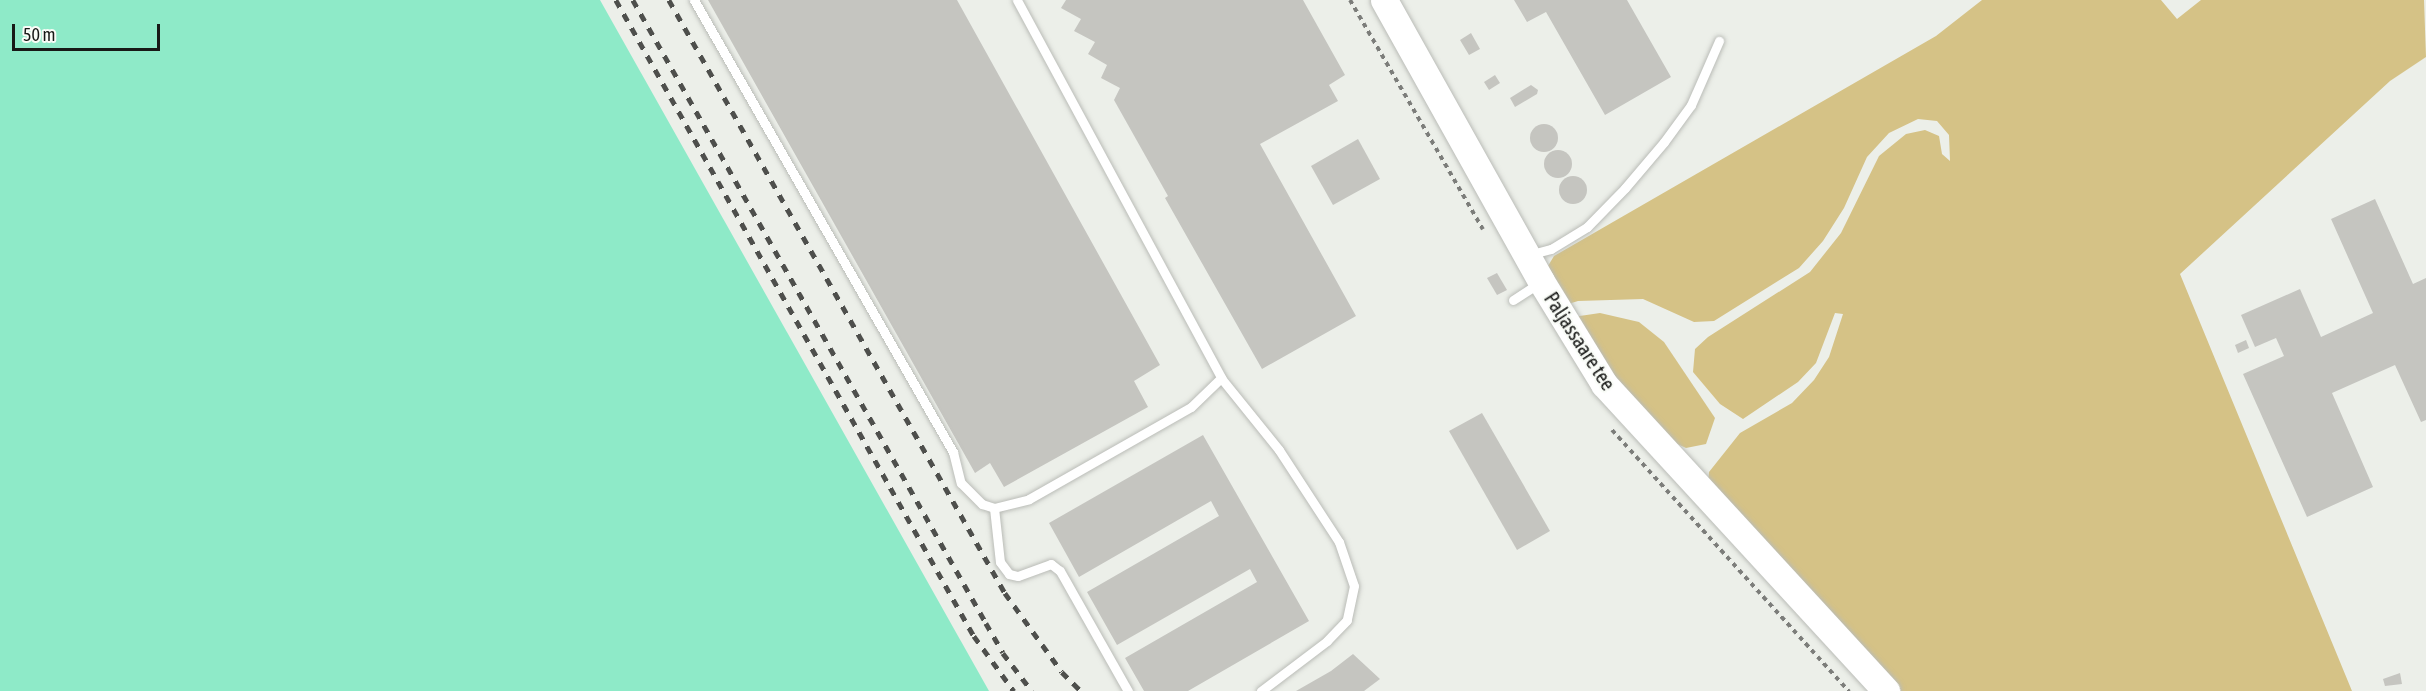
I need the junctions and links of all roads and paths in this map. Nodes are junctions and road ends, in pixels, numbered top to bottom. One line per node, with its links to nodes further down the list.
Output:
1 (694, 0): 9 (lane)
2 (1017, 0): 8 (lane)
3 (1384, 0): 5 (street, Paljassaare tee)
4 (1719, 40): 5 (lane)
5 (1526, 255): 6 (street, Paljassaare tee)
6 (1541, 282): 7 (lane); 12 (street, Paljassaare tee)
7 (1513, 300)
8 (1221, 378): 9 (lane); 11 (lane)
9 (994, 508): 10 (lane)
10 (1128, 691)
11 (1261, 691)
12 (1886, 691)

